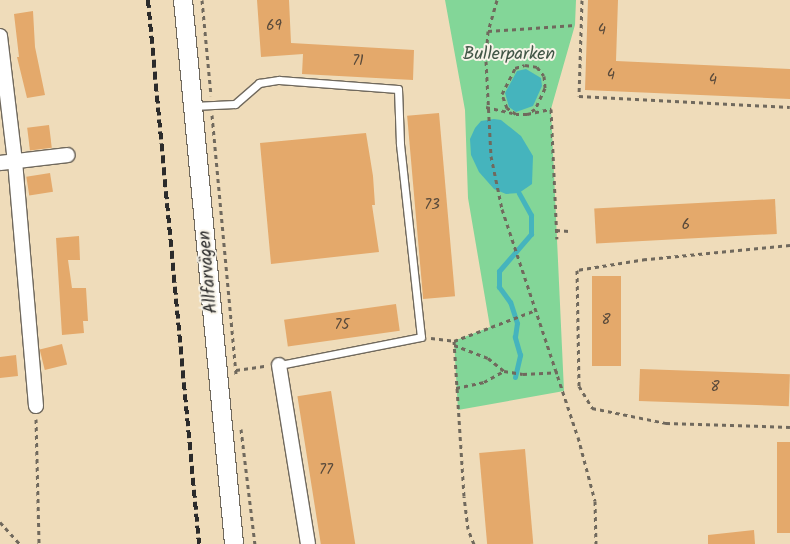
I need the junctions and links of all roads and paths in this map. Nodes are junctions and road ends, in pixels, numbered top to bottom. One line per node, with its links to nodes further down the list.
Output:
1 (183, 0): 8 (street, Allfarvägen)
2 (202, 0): 9 (path)
3 (497, 0): 6 (path)
4 (582, 0): 11 (path)
5 (575, 26): 6 (path)
6 (488, 31): 10 (path)
7 (0, 36): 15 (street)
8 (193, 106): 9 (lane); 36 (street, Allfarvägen)
9 (212, 107): 22 (lane); 25 (path)
10 (486, 107): 12 (path); 21 (path)
11 (790, 107)
12 (516, 114): 13 (path); 13 (path)
13 (527, 114): 17 (path)
14 (68, 156): 15 (street)
15 (15, 161): 16 (street); 30 (street)
16 (0, 163)
17 (556, 230): 18 (path); 19 (path)
18 (569, 231)
19 (557, 239)
20 (790, 245): 32 (path)
21 (536, 310): 23 (path); 27 (path)
22 (421, 337): 23 (path); 24 (lane)
23 (454, 343): 26 (path); 29 (path)
24 (279, 365): 25 (path); 38 (street)
25 (236, 370): 28 (path)
26 (504, 371): 27 (path); 29 (path)
27 (558, 372): 40 (path)
28 (237, 380)
29 (456, 388): 39 (path)
30 (36, 406): 35 (path)
31 (240, 418): 37 (path)
32 (790, 427)
33 (0, 522): 34 (path)
34 (20, 544)
35 (39, 544)
36 (234, 544)
37 (255, 544)
38 (308, 544)
39 (474, 544)
40 (596, 544)

